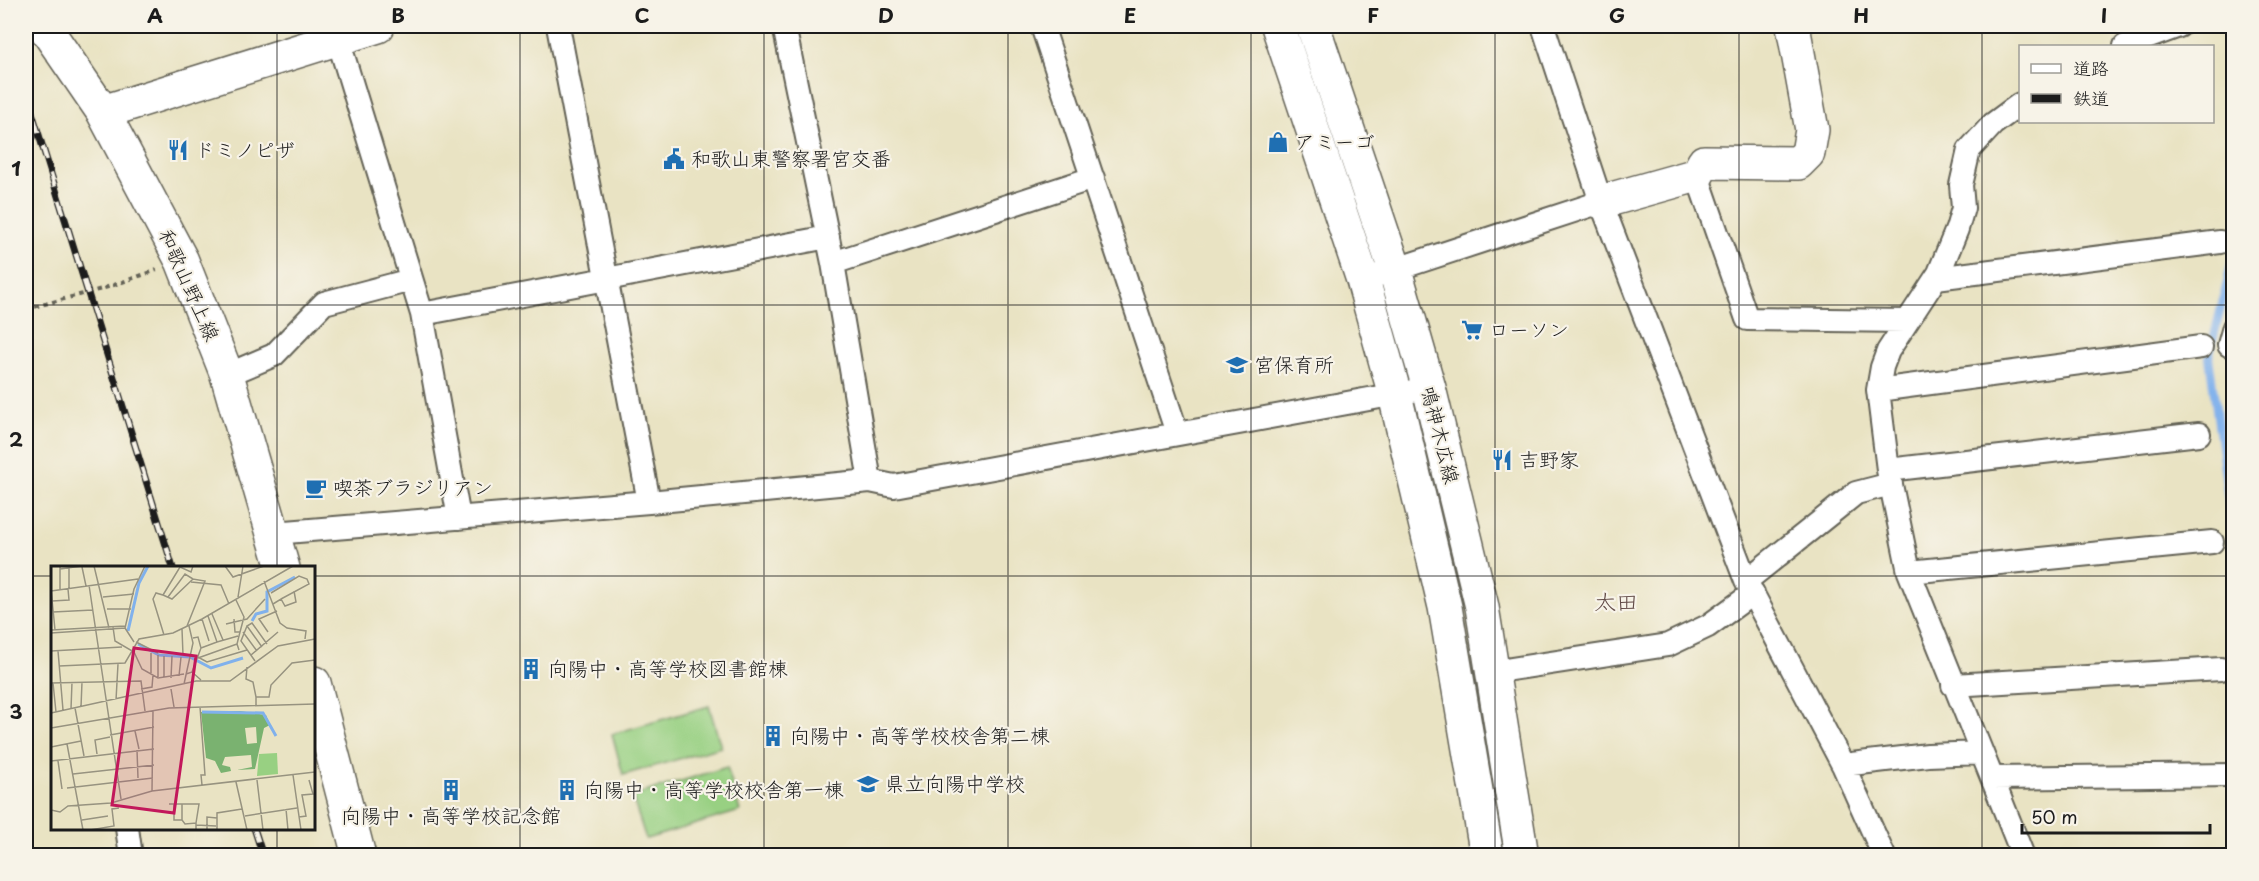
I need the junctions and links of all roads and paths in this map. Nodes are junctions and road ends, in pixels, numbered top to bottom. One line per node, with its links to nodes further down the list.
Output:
1 (44, 26): 14 (main road, 和歌山野上線)
2 (378, 26): 11 (main road)
3 (558, 26): 23 (street)
4 (784, 26): 18 (street)
5 (1042, 26): 16 (street)
6 (1278, 26): 26 (main road, 鳴神木広線)
7 (1313, 26): 22 (main road, 鳴神木広線)
8 (1543, 26): 17 (street)
9 (1793, 26): 15 (main road)
10 (2179, 26): 12 (street)
11 (336, 32): 14 (main road); 25 (street)
12 (2129, 45)
13 (2019, 105): 24 (street)
14 (103, 112): 20 (main road, 和歌山野上線)
15 (1697, 175): 17 (main road); 29 (street)
16 (1093, 178): 21 (street); 36 (street)
17 (1601, 202): 22 (street); 47 (street)
18 (828, 237): 21 (street); 23 (street)
19 (2220, 242): 24 (street)
20 (182, 261): 27 (path); 32 (main road, 和歌山野上線)
21 (833, 263): 40 (street)
22 (1395, 270): 26 (street); 33 (main road, 鳴神木広線)
23 (606, 278): 28 (street); 41 (street)
24 (1936, 278): 29 (street)
25 (411, 280): 28 (street); 32 (street)
26 (1363, 280): 35 (main road, 鳴神木広線)
27 (26, 309)
28 (422, 314): 42 (street)
29 (1906, 321): 34 (street)
30 (2231, 336): 38 (path)
31 (2201, 347): 34 (street)
32 (226, 375): 43 (main road, 和歌山野上線)
33 (1429, 388): 35 (street); 49 (main road, 鳴神木広線)
34 (1878, 390): 39 (street)
35 (1395, 395): 36 (street); 59 (main road, 鳴神木広線)
36 (1177, 433): 40 (street)
37 (2199, 434): 39 (street)
38 (2234, 434)
39 (1889, 477): 46 (street); 47 (street)
40 (870, 481): 41 (street)
41 (649, 502): 42 (street)
42 (459, 518): 43 (street)
43 (274, 533): 45 (main road, 和歌山野上線)
44 (2212, 542): 46 (street)
45 (283, 566)
46 (1909, 572): 51 (street)
47 (1750, 587): 49 (street); 53 (street)
48 (2222, 669): 51 (street)
49 (1492, 672): 60 (main road, 鳴神木広線)
50 (315, 686): 58 (main road)
51 (1953, 686): 52 (street)
52 (1982, 753): 53 (street); 55 (street)
53 (1843, 765): 61 (street)
54 (2234, 775): 55 (street)
55 (1992, 778): 62 (street)
56 (127, 830): 57 (street)
57 (131, 855)
58 (359, 855)
59 (1487, 855)
60 (1522, 855)
61 (1884, 855)
62 (2023, 855)

